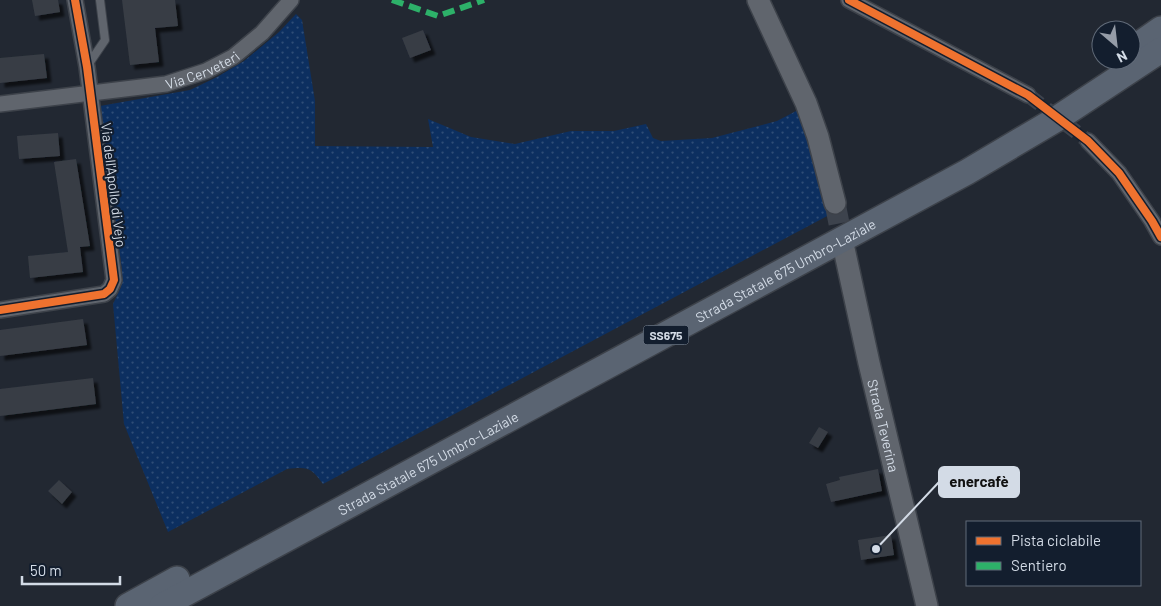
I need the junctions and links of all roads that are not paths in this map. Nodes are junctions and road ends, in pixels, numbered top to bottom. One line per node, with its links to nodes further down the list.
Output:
1 (75, 0): 9 (street, Via dell'Apollo di Vejo)
2 (100, 0): 9 (lane)
3 (291, 0): 11 (street, Via Cerveteri)
4 (758, 0): 15 (main road)
5 (849, 0): 12 (street)
6 (1161, 29): 7 (highway)
7 (1141, 43)
8 (1161, 50): 20 (highway, Strada Statale 675 Umbro-Laziale / SS675)
9 (87, 67): 11 (street, Via dell'Apollo di Vejo)
10 (1100, 70): 19 (highway, Strada Statale 675 Umbro-Laziale / SS675)
11 (90, 92): 13 (street, Via Cerveteri); 18 (street, Via dell'Apollo di Vejo)
12 (1028, 95)
13 (0, 104)
14 (1088, 141): 16 (street)
15 (834, 203)
16 (1161, 237)
17 (843, 244): 21 (main road, Strada Teverina)
18 (0, 310)
19 (128, 606)
20 (162, 606)
21 (927, 606)

